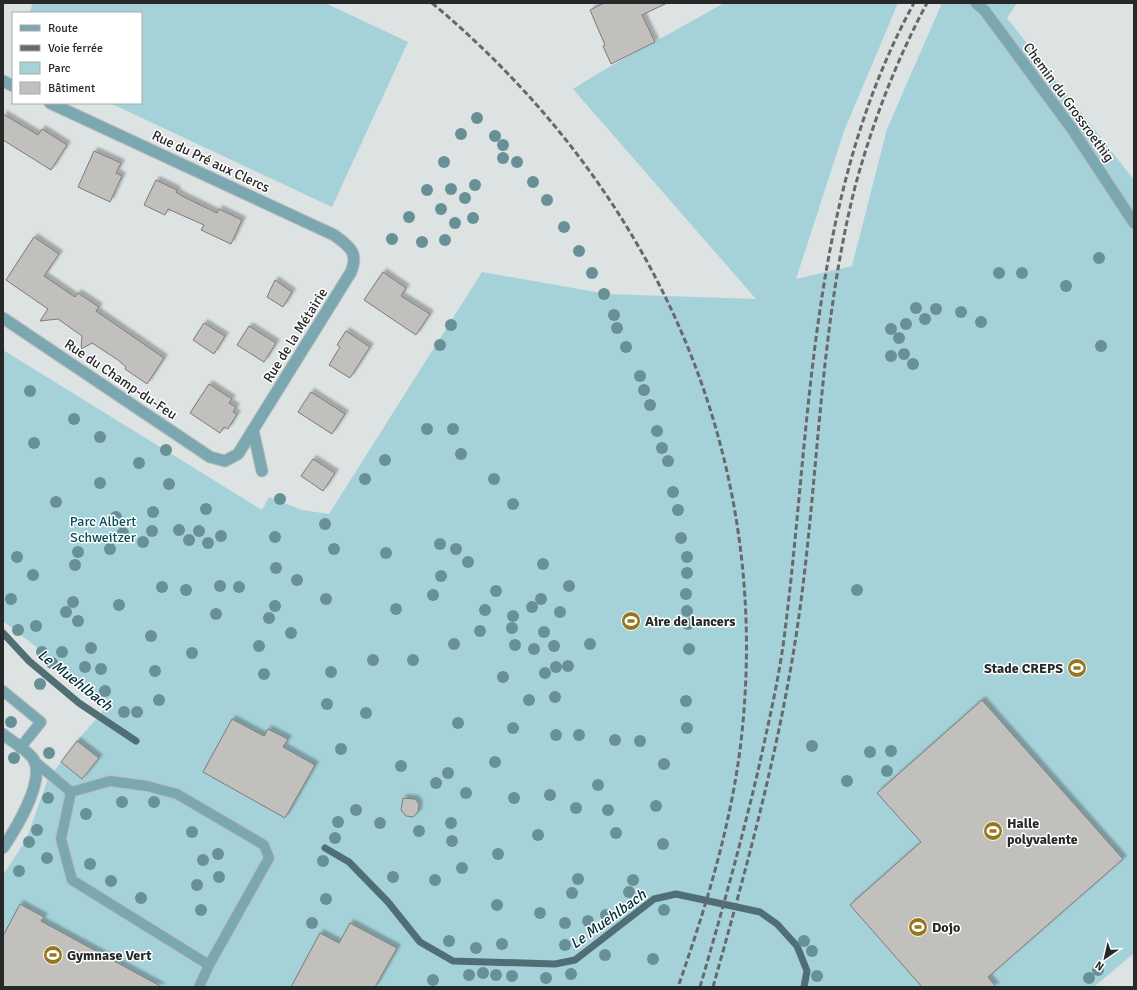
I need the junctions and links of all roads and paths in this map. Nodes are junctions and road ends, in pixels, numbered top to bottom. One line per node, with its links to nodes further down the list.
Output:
1 (976, 3): 2 (street, Chemin du Grossroethig)
2 (987, 7): 6 (street, Chemin du Grossroethig)
3 (3, 81): 4 (street)
4 (12, 86)
5 (52, 104): 7 (street, Rue du Pré aux Clercs)
6 (1134, 223)
7 (354, 254): 9 (street, Rue de la Métairie)
8 (3, 318): 10 (street, Rue du Champ-du-Feu)
9 (253, 430): 10 (street, Rue de la Métairie); 11 (street)
10 (225, 461)
11 (262, 471)
12 (3, 691): 14 (lane)
13 (3, 734): 14 (street)
14 (20, 748): 15 (street)
15 (34, 761): 16 (lane); 17 (street)
16 (71, 792): 18 (lane); 18 (lane)
17 (3, 848)
18 (209, 965): 19 (lane)
19 (199, 987)

